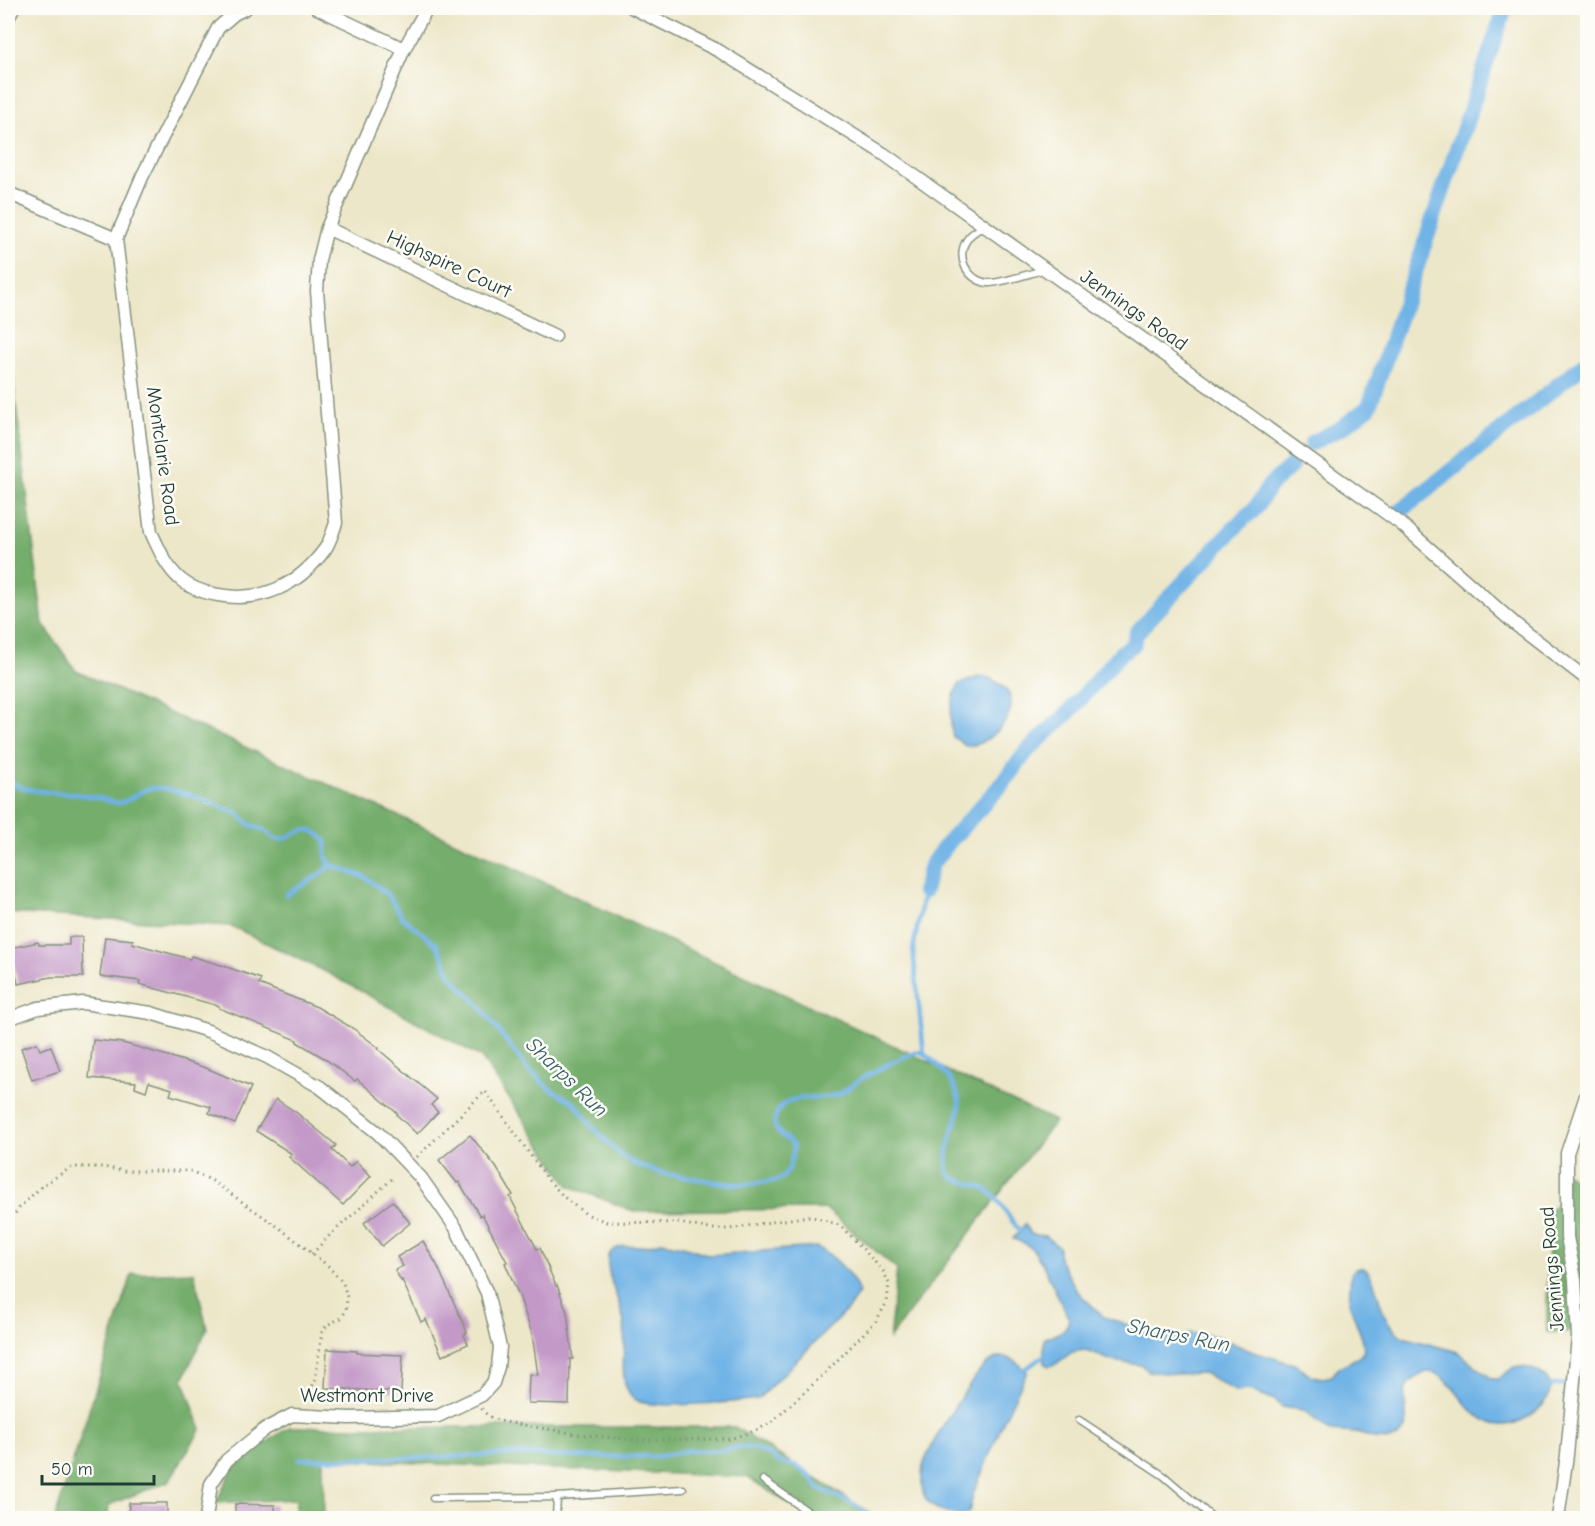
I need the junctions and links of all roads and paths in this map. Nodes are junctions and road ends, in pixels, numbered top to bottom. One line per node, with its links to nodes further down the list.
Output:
1 (14, 8): 6 (street)
2 (246, 8): 11 (street, Montclarie Road)
3 (317, 8): 7 (street)
4 (427, 8): 7 (street, Montclarie Road)
5 (633, 8): 9 (street, Jennings Road)
6 (8, 20)
7 (404, 48): 10 (street, Montclarie Road)
8 (8, 193): 11 (street)
9 (984, 226): 12 (street, Jennings Road); 12 (lane)
10 (327, 228): 11 (street, Montclarie Road); 13 (street, Highspire Court)
11 (116, 239)
12 (1044, 270): 14 (street, Jennings Road)
13 (555, 336)
14 (1587, 680)
15 (8, 1019): 21 (street, Westmont Drive)
16 (1587, 1090): 32 (street, Jennings Road)
17 (416, 1158): 21 (path)
18 (393, 1178): 20 (path)
19 (8, 1223): 20 (path)
20 (312, 1254): 22 (path)
21 (474, 1400): 22 (street, Westmont Drive)
22 (297, 1415): 28 (street, Westmont Drive)
23 (1079, 1420): 31 (lane)
24 (763, 1480): 30 (lane)
25 (683, 1489): 26 (lane)
26 (556, 1497): 27 (lane); 29 (lane)
27 (433, 1498)
28 (206, 1518)
29 (556, 1518)
30 (817, 1518)
31 (1213, 1518)
32 (1558, 1518)

